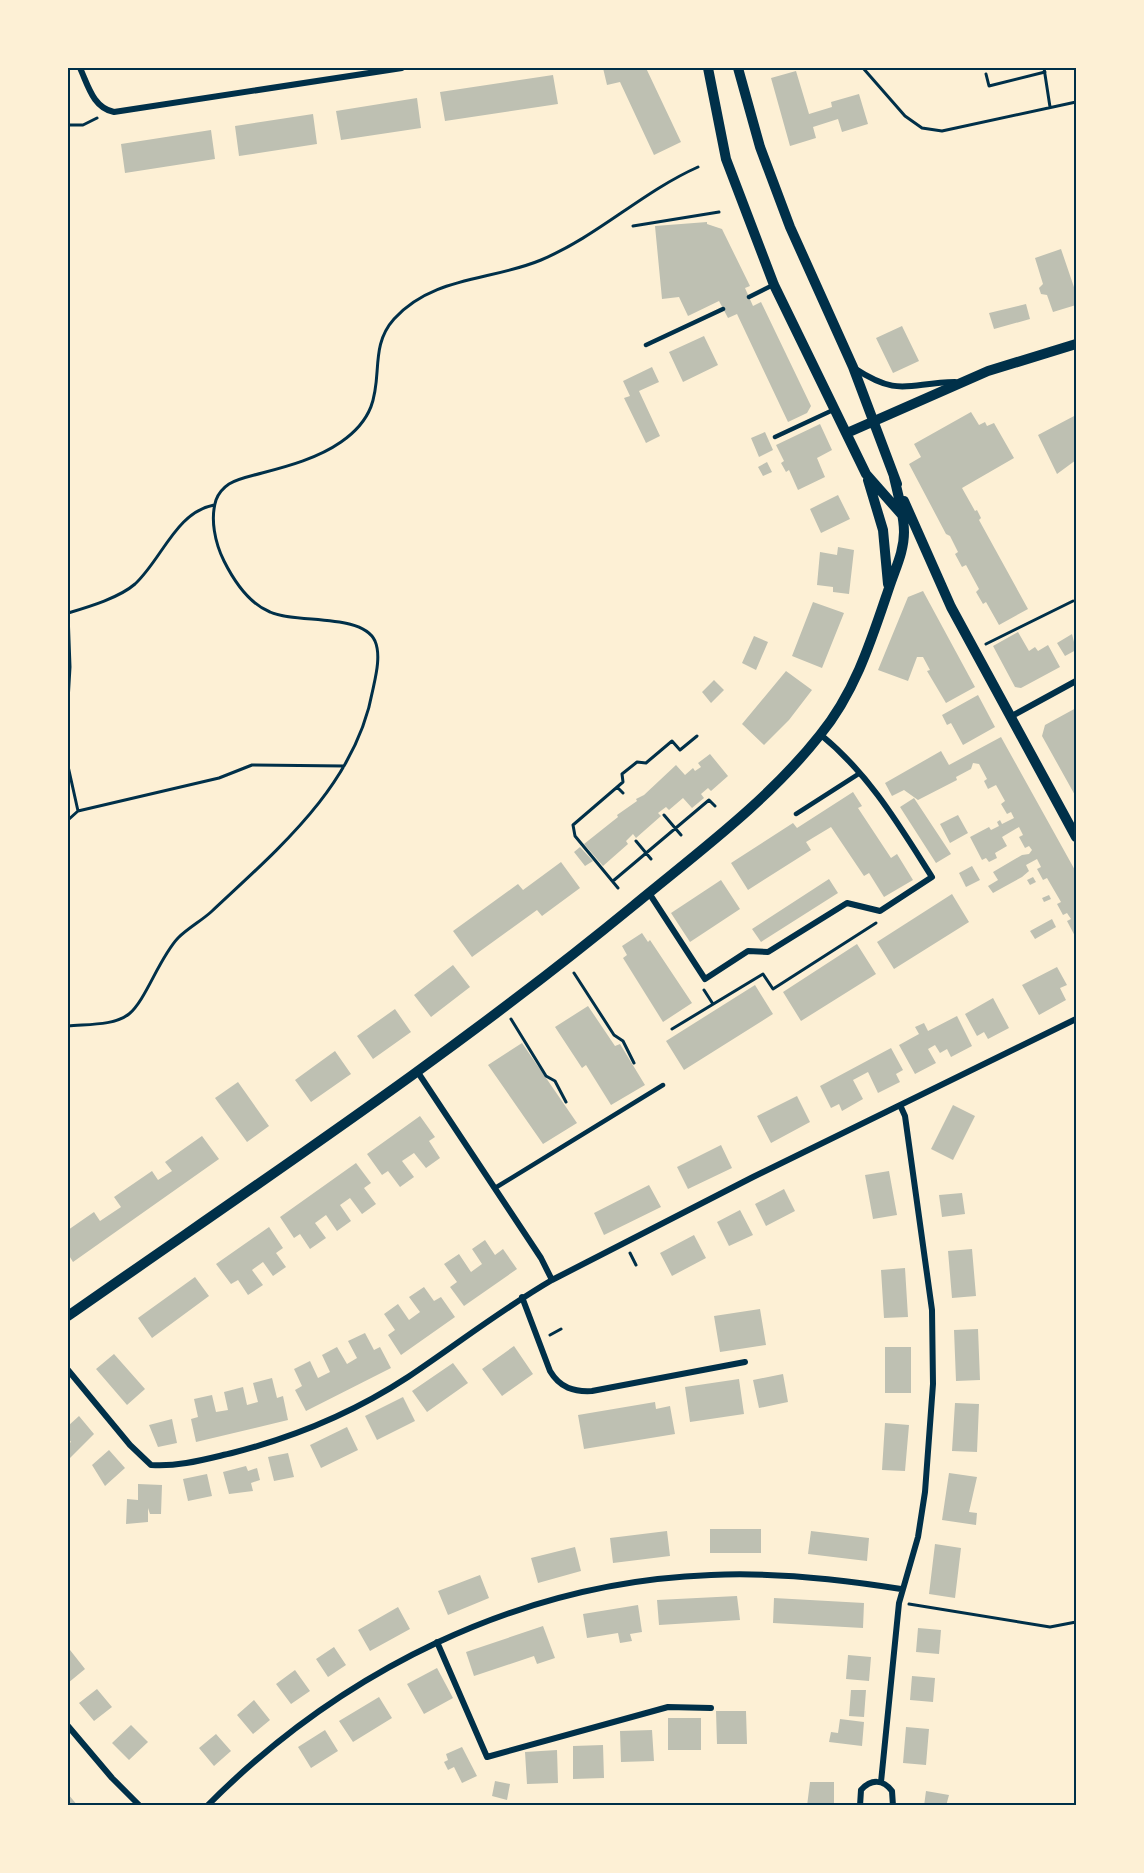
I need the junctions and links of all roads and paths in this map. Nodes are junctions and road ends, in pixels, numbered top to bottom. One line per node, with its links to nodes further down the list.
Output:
1 (80, 68): 10 (street)
2 (402, 68): 10 (street)
3 (708, 68): 15 (street)
4 (738, 68): 20 (street)
5 (863, 68): 9 (path)
6 (1044, 70): 7 (path); 9 (path)
7 (986, 74)
8 (1077, 102): 9 (path)
9 (1051, 108)
10 (104, 110): 11 (path)
11 (68, 125)
12 (698, 167): 28 (path)
13 (719, 212): 14 (path)
14 (633, 226)
15 (774, 285): 16 (lane); 22 (street)
16 (749, 297)
17 (723, 309): 19 (lane)
18 (1077, 344): 21 (street)
19 (646, 345)
20 (853, 367): 21 (street); 23 (street)
21 (959, 382): 23 (street)
22 (835, 409): 24 (street); 25 (lane)
23 (874, 421): 24 (street); 27 (street)
24 (847, 434): 26 (street)
25 (775, 438)
26 (866, 474): 29 (street); 31 (street)
27 (894, 477): 29 (street); 30 (street)
28 (214, 505): 33 (path); 41 (path)
29 (902, 515): 30 (street); 31 (street)
30 (917, 532): 34 (street)
31 (889, 589): 38 (street)
32 (1073, 601): 34 (path)
33 (68, 613): 36 (path)
34 (974, 651): 37 (street)
35 (1077, 681): 37 (street)
36 (68, 701)
37 (1010, 717): 52 (street)
38 (821, 735): 42 (street); 58 (street)
39 (697, 736): 43 (path)
40 (68, 766): 46 (path)
41 (344, 766): 46 (path); 63 (path)
42 (860, 773): 47 (lane); 59 (street)
43 (617, 787): 44 (path); 56 (path)
44 (622, 793)
45 (715, 806): 50 (path)
46 (78, 811): 49 (path)
47 (796, 814)
48 (664, 815): 50 (path)
49 (68, 820)
50 (675, 828): 51 (path); 54 (path)
51 (681, 835)
52 (1077, 837)
53 (636, 841): 54 (path)
54 (646, 853): 55 (path); 56 (path)
55 (651, 859)
56 (613, 881): 57 (path)
57 (618, 888)
58 (649, 893): 59 (street); 60 (street)
59 (880, 911): 64 (path)
60 (566, 961): 61 (street); 65 (path)
61 (503, 1008): 66 (street); 68 (path)
62 (1077, 1019): 69 (street)
63 (68, 1026)
64 (672, 1029)
65 (634, 1063)
66 (417, 1071): 70 (street); 73 (street)
67 (663, 1085): 70 (lane)
68 (566, 1102)
69 (900, 1105): 71 (street); 76 (street)
70 (495, 1188): 71 (street)
71 (552, 1280): 72 (street)
72 (522, 1297): 74 (street); 75 (street)
73 (68, 1316)
74 (745, 1362)
75 (68, 1370)
76 (901, 1589): 77 (street); 79 (street)
77 (899, 1602): 78 (path); 82 (street)
78 (1077, 1622)
79 (437, 1642): 80 (street); 84 (street)
80 (711, 1708)
81 (68, 1726): 83 (street)
82 (881, 1782): 85 (street); 86 (street)
83 (140, 1806)
84 (207, 1806)
85 (860, 1806)
86 (893, 1806)

